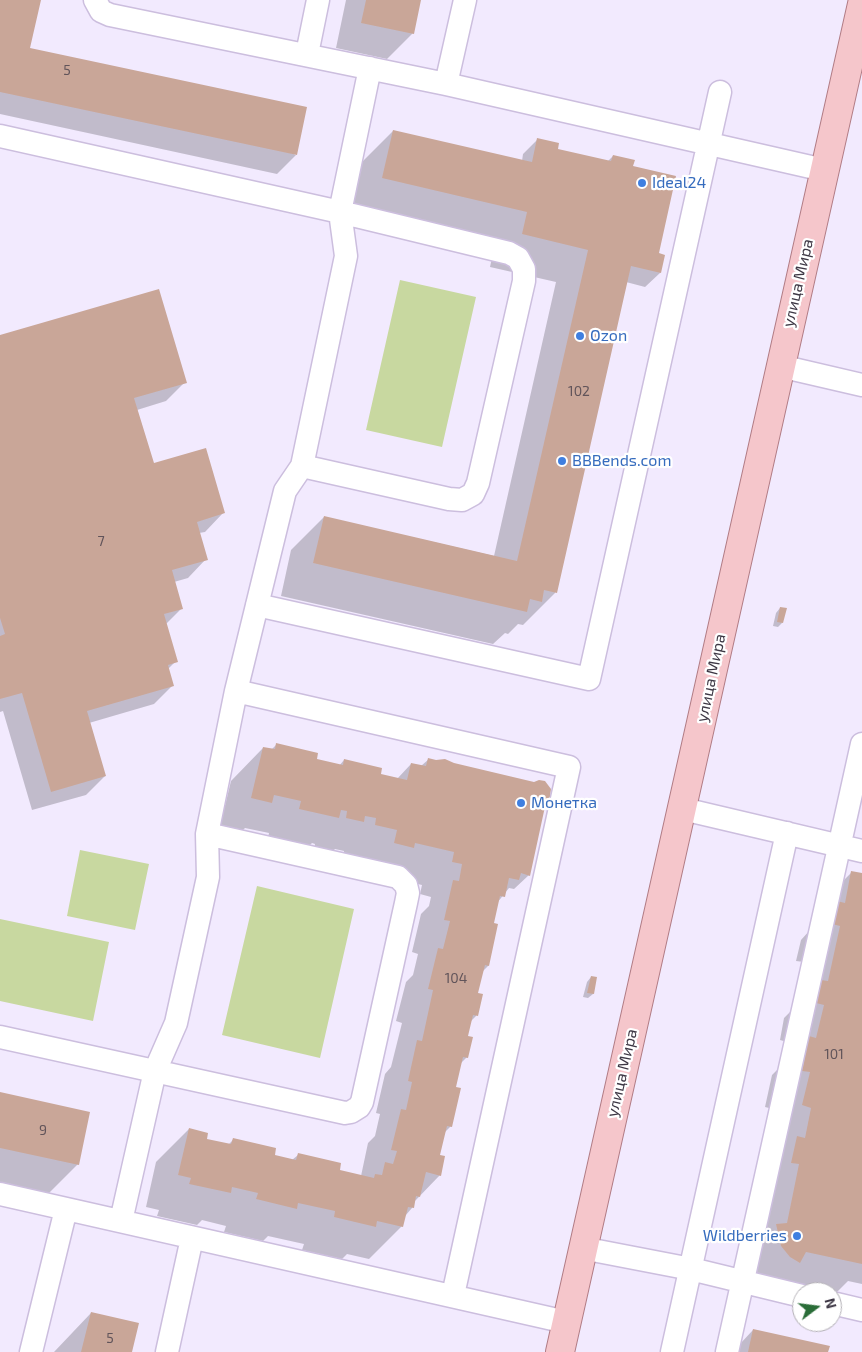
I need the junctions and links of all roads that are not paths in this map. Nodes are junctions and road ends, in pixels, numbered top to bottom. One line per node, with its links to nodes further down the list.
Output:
1 (95, 0): 5 (lane)
2 (318, 0): 5 (lane)
3 (465, 0): 7 (lane)
4 (862, 4): 11 (main road, улица Мира)
5 (307, 54): 6 (lane)
6 (370, 68): 7 (lane); 12 (lane)
7 (446, 84): 10 (lane)
8 (720, 92): 10 (lane)
9 (0, 136): 12 (lane)
10 (708, 144): 11 (lane); 16 (lane)
11 (824, 170): 13 (main road, улица Мира)
12 (340, 212): 15 (lane); 15 (lane)
13 (780, 366): 14 (lane); 19 (main road, улица Мира)
14 (862, 385)
15 (302, 466): 16 (lane)
16 (257, 605): 17 (lane)
17 (236, 691): 21 (lane); 34 (lane)
18 (862, 744): 22 (lane)
19 (682, 809): 20 (lane); 30 (main road, улица Мира)
20 (787, 833): 22 (lane); 31 (lane)
21 (207, 834): 25 (lane); 25 (lane)
22 (840, 846): 23 (lane); 32 (lane)
23 (862, 851)
24 (0, 1037): 25 (lane)
25 (155, 1071): 28 (lane)
26 (0, 1194): 27 (lane)
27 (66, 1209): 28 (lane); 38 (lane)
28 (121, 1221): 29 (lane)
29 (192, 1238): 34 (lane); 39 (lane)
30 (582, 1248): 31 (lane); 37 (main road, улица Мира)
31 (691, 1269): 32 (lane); 41 (lane)
32 (743, 1282): 33 (lane); 42 (lane)
33 (792, 1294)
34 (452, 1296): 37 (lane)
35 (842, 1305): 36 (lane)
36 (862, 1310)
37 (566, 1322): 40 (main road, улица Мира)
38 (31, 1352)
39 (167, 1352)
40 (560, 1352)
41 (672, 1352)
42 (728, 1352)

